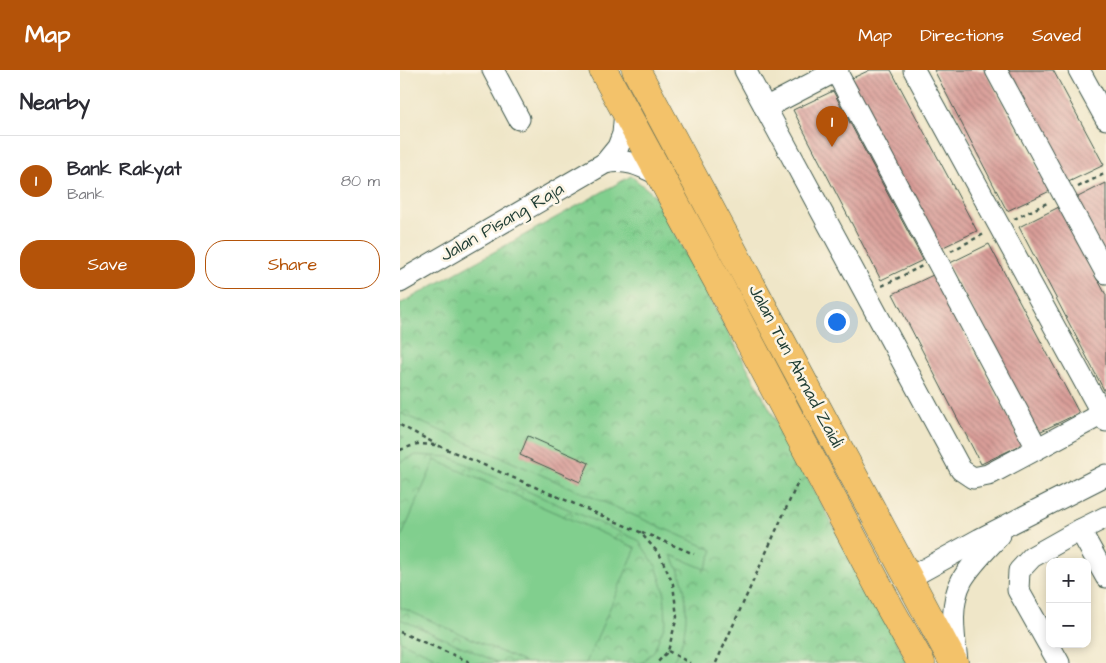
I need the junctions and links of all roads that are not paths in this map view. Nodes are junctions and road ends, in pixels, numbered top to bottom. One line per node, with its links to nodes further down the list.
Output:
1 (493, 70): 11 (street)
2 (603, 70): 10 (main road, Jalan Tun Ahmad Zaidi)
3 (636, 70): 24 (main road, Jalan Tun Ahmad Zaidi)
4 (745, 70): 9 (street)
5 (914, 70): 17 (street)
6 (996, 70): 15 (street)
7 (1079, 70): 12 (street)
8 (837, 71): 9 (street); 18 (street)
9 (765, 108): 18 (street)
10 (626, 112): 13 (street); 14 (main road, Jalan Tun Ahmad Zaidi)
11 (519, 119)
12 (1106, 119)
13 (605, 163): 14 (street); 16 (street, Jalan Pisang Raja)
14 (661, 176): 25 (main road, Jalan Tun Ahmad Zaidi)
15 (1106, 273)
16 (400, 282)
17 (1105, 416): 18 (street)
18 (1037, 448)
19 (1106, 474): 21 (street)
20 (1106, 517): 22 (street)
21 (1008, 525): 24 (street); 26 (street)
22 (1080, 530): 23 (street); 27 (street)
23 (1106, 577)
24 (909, 578): 26 (main road, Jalan Tun Ahmad Zaidi)
25 (921, 663)
26 (956, 663)
27 (1059, 663)

